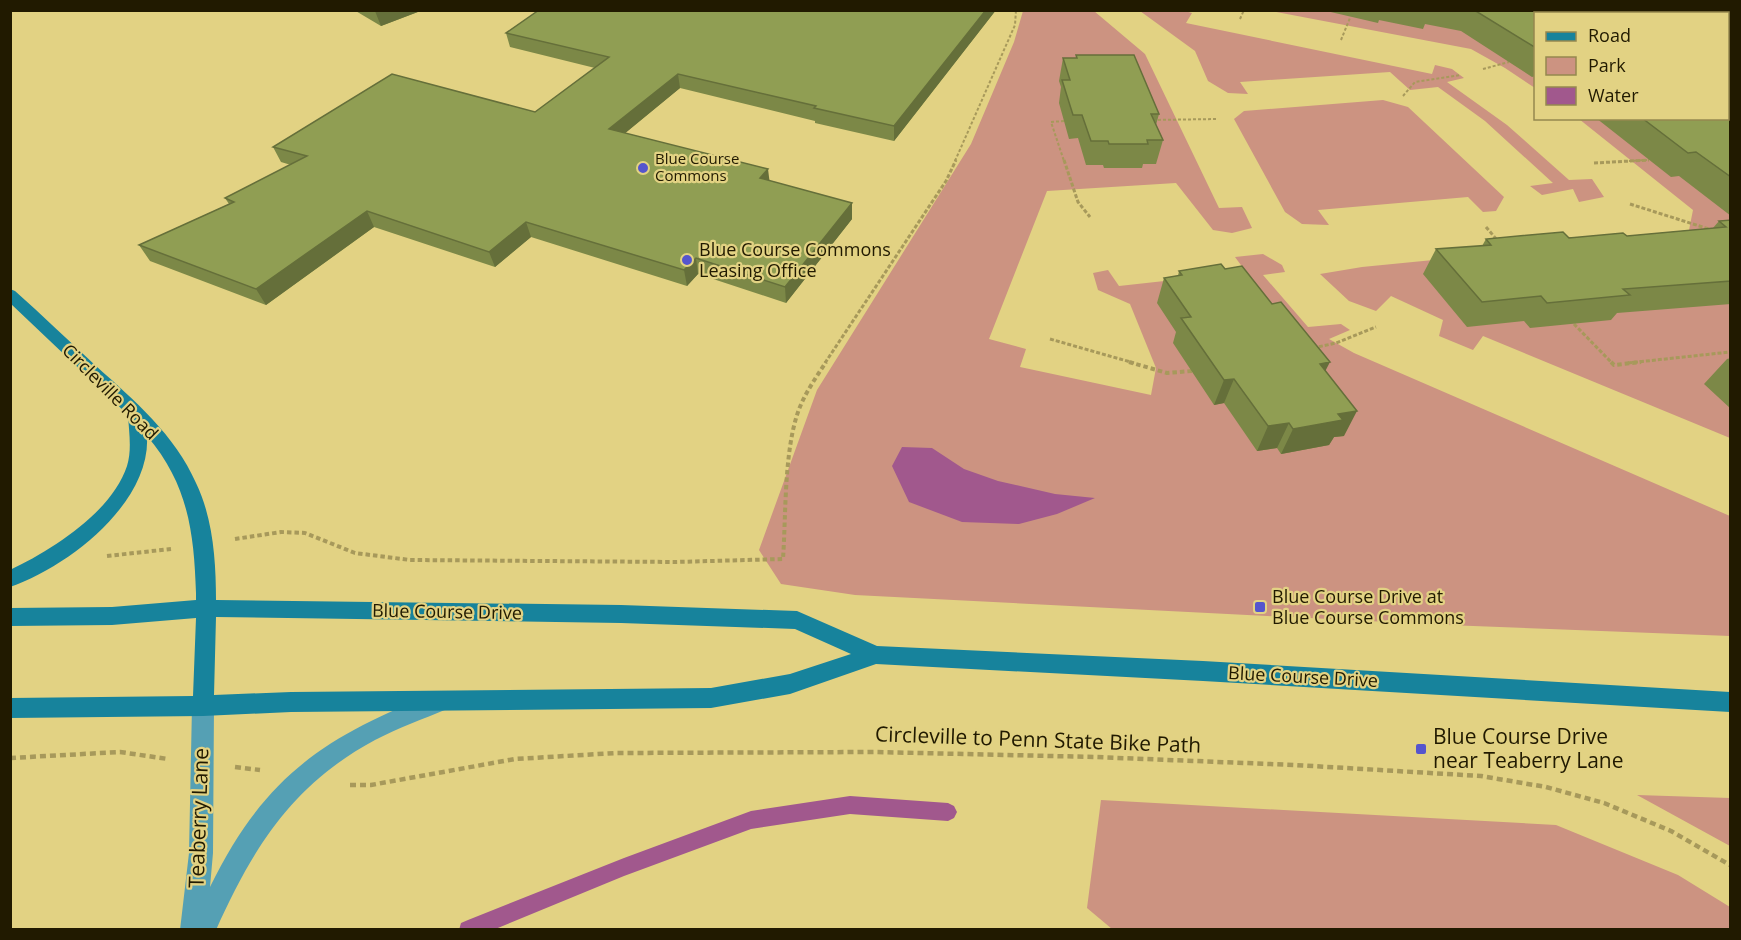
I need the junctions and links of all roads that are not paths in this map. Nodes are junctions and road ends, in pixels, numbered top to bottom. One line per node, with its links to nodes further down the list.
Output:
1 (10, 294): 2 (main road, Circleville Road)
2 (136, 413): 3 (main road); 4 (main road, Circleville Road)
3 (10, 579)
4 (206, 608): 5 (main road, Blue Course Drive); 6 (main road, Blue Course Drive); 9 (main road, Circleville Road)
5 (10, 617)
6 (876, 656): 7 (main road, Blue Course Drive); 8 (main road, Blue Course Drive)
7 (440, 701): 9 (main road, Blue Course Drive); 12 (street)
8 (1731, 702)
9 (203, 706): 10 (main road, Blue Course Drive); 11 (street, Teaberry Lane)
10 (10, 708)
11 (193, 930)
12 (203, 930)

